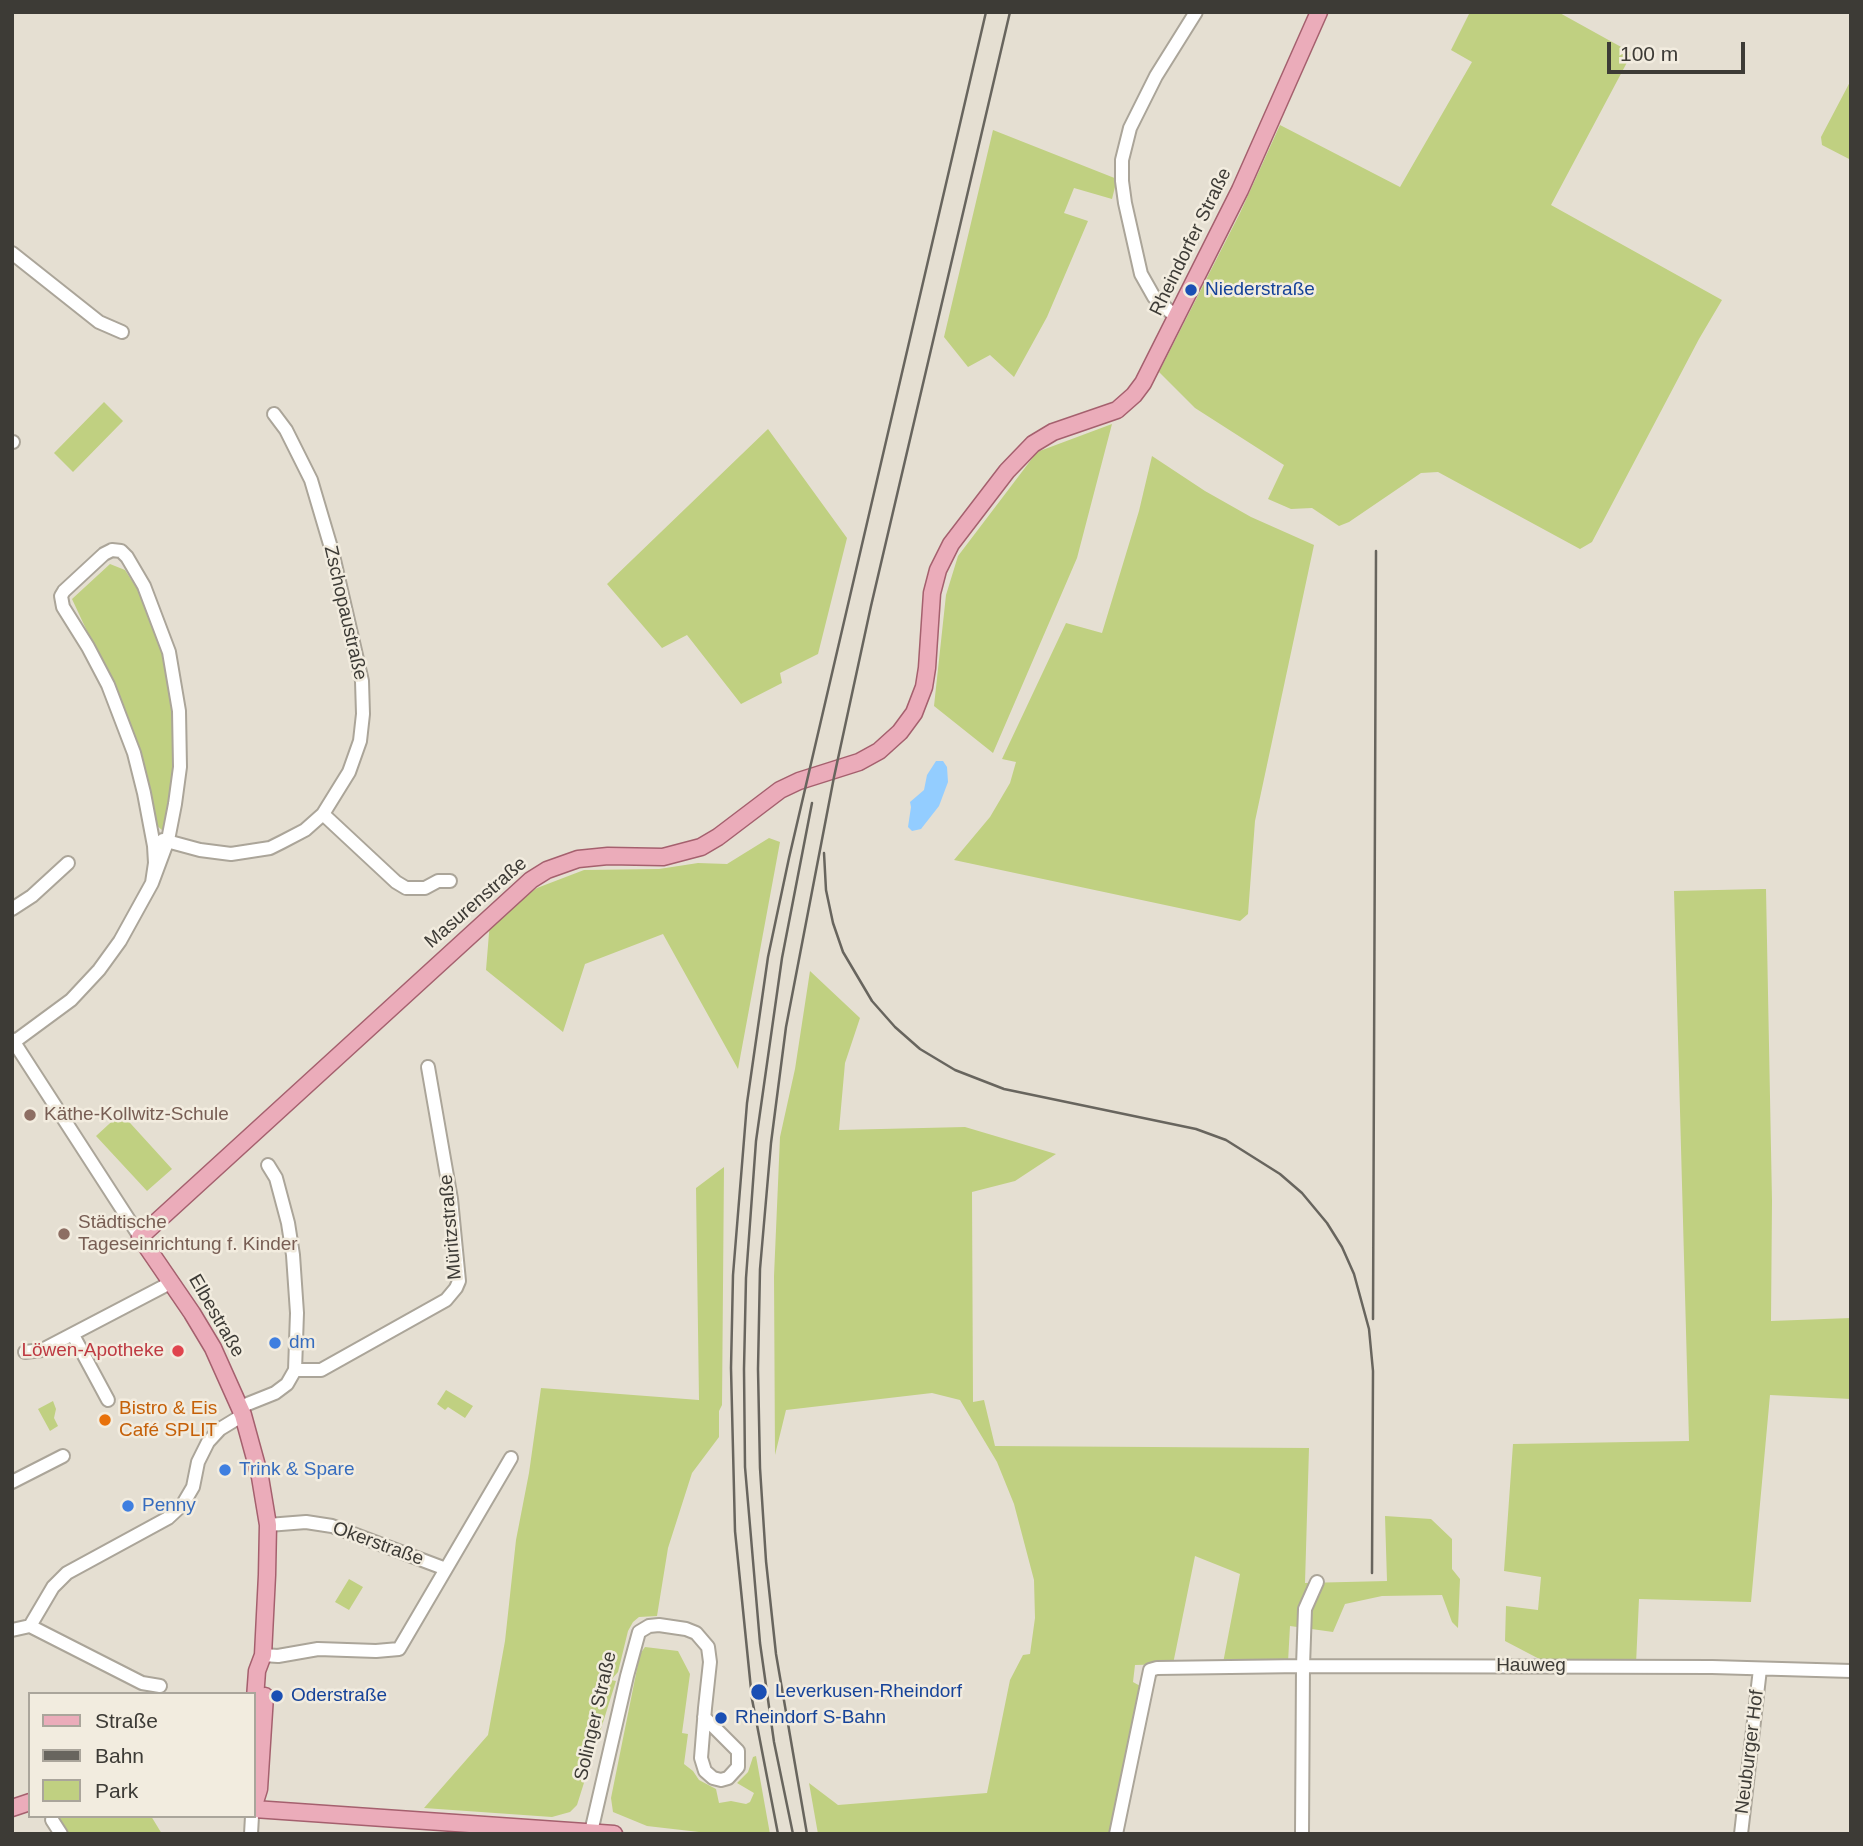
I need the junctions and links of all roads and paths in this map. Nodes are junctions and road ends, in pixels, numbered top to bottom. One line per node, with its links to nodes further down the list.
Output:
1 (1196, 12): 4 (street)
2 (1319, 12): 4 (main road, Rheindorfer Straße)
3 (12, 253): 5 (street)
4 (1177, 318): 7 (main road, Rheindorfer Straße)
5 (122, 332)
6 (274, 414): 8 (street, Zschopaustraße)
7 (1044, 437): 18 (main road, Masurenstraße)
8 (323, 814): 10 (street, Zschopaustraße); 12 (street)
9 (152, 839): 10 (street, Zschopaustraße); 10 (street); 13 (street)
10 (168, 840): 13 (street)
11 (68, 863): 14 (street)
12 (450, 881)
13 (152, 883): 15 (street)
14 (12, 909)
15 (13, 1041): 18 (street, Elbestraße)
16 (428, 1067): 22 (street, Müritzstraße)
17 (268, 1165): 22 (street)
18 (140, 1237): 19 (main road, Elbestraße)
19 (172, 1282): 20 (street); 24 (main road, Elbestraße)
20 (73, 1335): 21 (street); 23 (street)
21 (25, 1352)
22 (295, 1370): 24 (street)
23 (108, 1400)
24 (241, 1411): 28 (main road, Elbestraße); 31 (street)
25 (63, 1456): 27 (street)
26 (511, 1458): 29 (street, Okerstraße)
27 (12, 1482)
28 (268, 1525): 29 (street, Okerstraße); 33 (main road, Elbestraße)
29 (446, 1569): 33 (street, Okerstraße)
30 (1317, 1582): 34 (street)
31 (30, 1626): 32 (street); 37 (street)
32 (12, 1630)
33 (263, 1655): 38 (main road, Elbestraße); 40 (main road, Elbestraße)
34 (1303, 1666): 35 (street, Hauweg); 46 (street, Hauweg); 47 (street)
35 (1760, 1669): 36 (street, Hauweg); 48 (street, Neuburger Hof)
36 (1851, 1671)
37 (160, 1686)
38 (255, 1692)
39 (704, 1717): 39 (street, Solinger Straße); 43 (street, Solinger Straße)
40 (256, 1800)
41 (256, 1807): 43 (main road)
42 (52, 1820): 44 (street)
43 (591, 1832): 45 (main road)
44 (61, 1834)
45 (614, 1834)
46 (1116, 1834)
47 (1302, 1834)
48 (1741, 1834)

